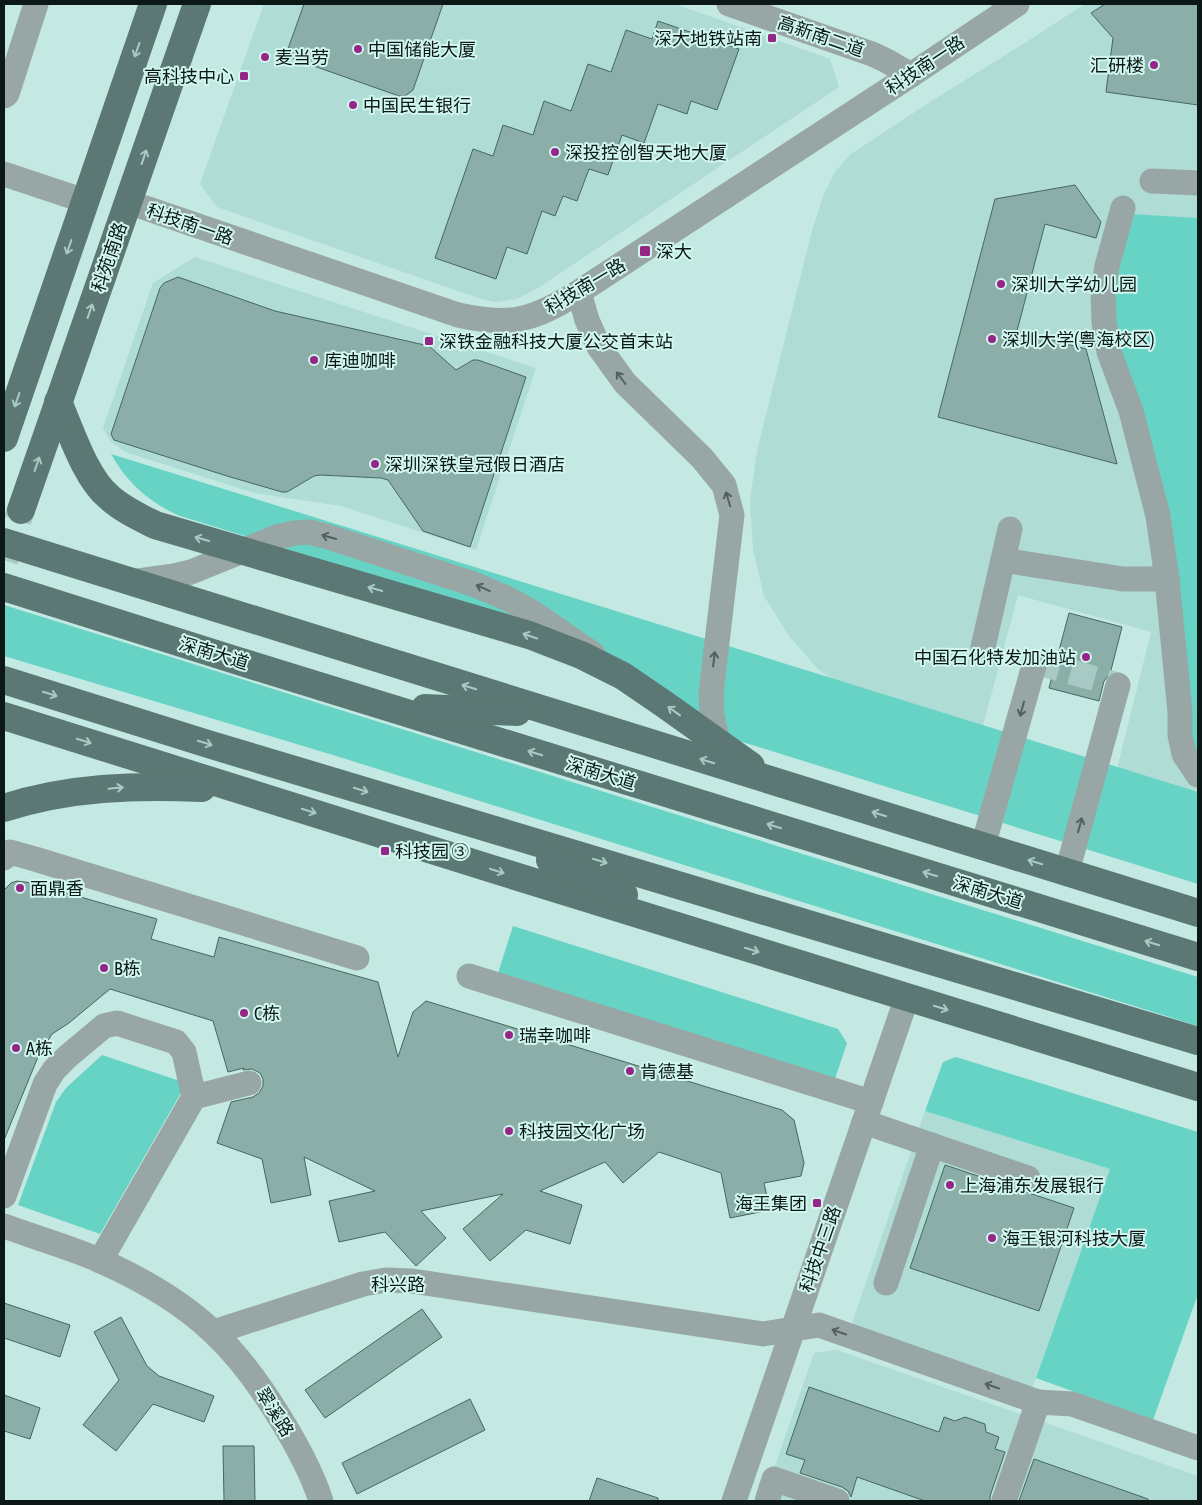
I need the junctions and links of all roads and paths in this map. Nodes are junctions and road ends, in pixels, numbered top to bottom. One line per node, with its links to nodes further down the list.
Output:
1 (36, 4): 8 (street)
2 (153, 4): 12 (main road, one-way to 12)
3 (197, 4): 13 (main road, 科苑南路, one-way to 3)
4 (729, 4): 6 (street, 高新南二道)
5 (1017, 4): 7 (street, 科技南一路)
6 (755, 8): 7 (street, 高新南二道)
7 (911, 75): 15 (street, 科技南一路)
8 (4, 96)
9 (4, 174): 12 (street)
10 (1152, 181): 11 (street)
11 (1198, 183)
12 (85, 200): 17 (main road, one-way to 17)
13 (128, 202): 15 (street, 科技南一路); 16 (main road, 科苑南路, one-way to 13)
14 (1123, 208): 22 (street)
15 (579, 292): 33 (street, one-way to 15)
16 (58, 402): 18 (main road, 科苑南路, one-way to 16); 28 (main road, one-way to 16)
17 (4, 438)
18 (21, 510)
19 (1010, 529): 21 (street)
20 (4, 542): 23 (main road)
21 (1003, 560): 22 (street); 25 (street)
22 (1167, 579): 34 (street)
23 (131, 582): 28 (street, one-way to 23); 31 (main road, one-way to 23)
24 (4, 587): 30 (main road, 深南大道)
25 (983, 647)
26 (1035, 662): 39 (street, one-way to 39)
27 (4, 680): 38 (main road, one-way to 38)
28 (638, 685): 33 (main road, one-way to 28)
29 (1118, 685): 41 (street, one-way to 29)
30 (386, 706): 31 (main road); 47 (main road, 深南大道, one-way to 30)
31 (556, 714): 35 (main road, one-way to 31)
32 (4, 716): 36 (main road, one-way to 36)
33 (718, 742): 35 (main road)
34 (1198, 776)
35 (770, 780): 39 (main road, one-way to 35)
36 (262, 796): 37 (main road, one-way to 36); 45 (main road, one-way to 45)
37 (4, 808)
38 (464, 821): 45 (main road); 51 (main road, one-way to 51)
39 (983, 846): 41 (main road, one-way to 39)
40 (4, 858): 46 (street)
41 (1067, 872): 42 (main road)
42 (1105, 884): 43 (main road); 44 (main road)
43 (1198, 913)
44 (1198, 924)
45 (717, 939): 49 (main road, one-way to 49)
46 (357, 958)
47 (1198, 958)
48 (469, 976): 56 (street)
49 (907, 997): 50 (main road, one-way to 50); 56 (street, 科技中三路)
50 (992, 1024): 52 (main road); 54 (main road)
51 (1198, 1041)
52 (1198, 1068)
53 (249, 1083): 55 (street)
54 (1198, 1088)
55 (194, 1097): 59 (street); 61 (street)
56 (868, 1112): 57 (street); 63 (street, 科技中三路)
57 (932, 1145): 58 (street); 62 (street)
58 (1028, 1178)
59 (4, 1196)
60 (4, 1226): 61 (street)
61 (100, 1261): 64 (street)
62 (886, 1283)
63 (793, 1328): 64 (street, 科兴路); 65 (street, 科兴路, one-way to 63); 68 (street, 科技中三路)
64 (214, 1332): 67 (street, 翠溪路)
65 (1038, 1402): 66 (street, 科兴路); 71 (street)
66 (1198, 1448)
67 (321, 1501)
68 (734, 1501)
69 (767, 1501): 70 (street)
70 (837, 1501)
71 (1004, 1501)

